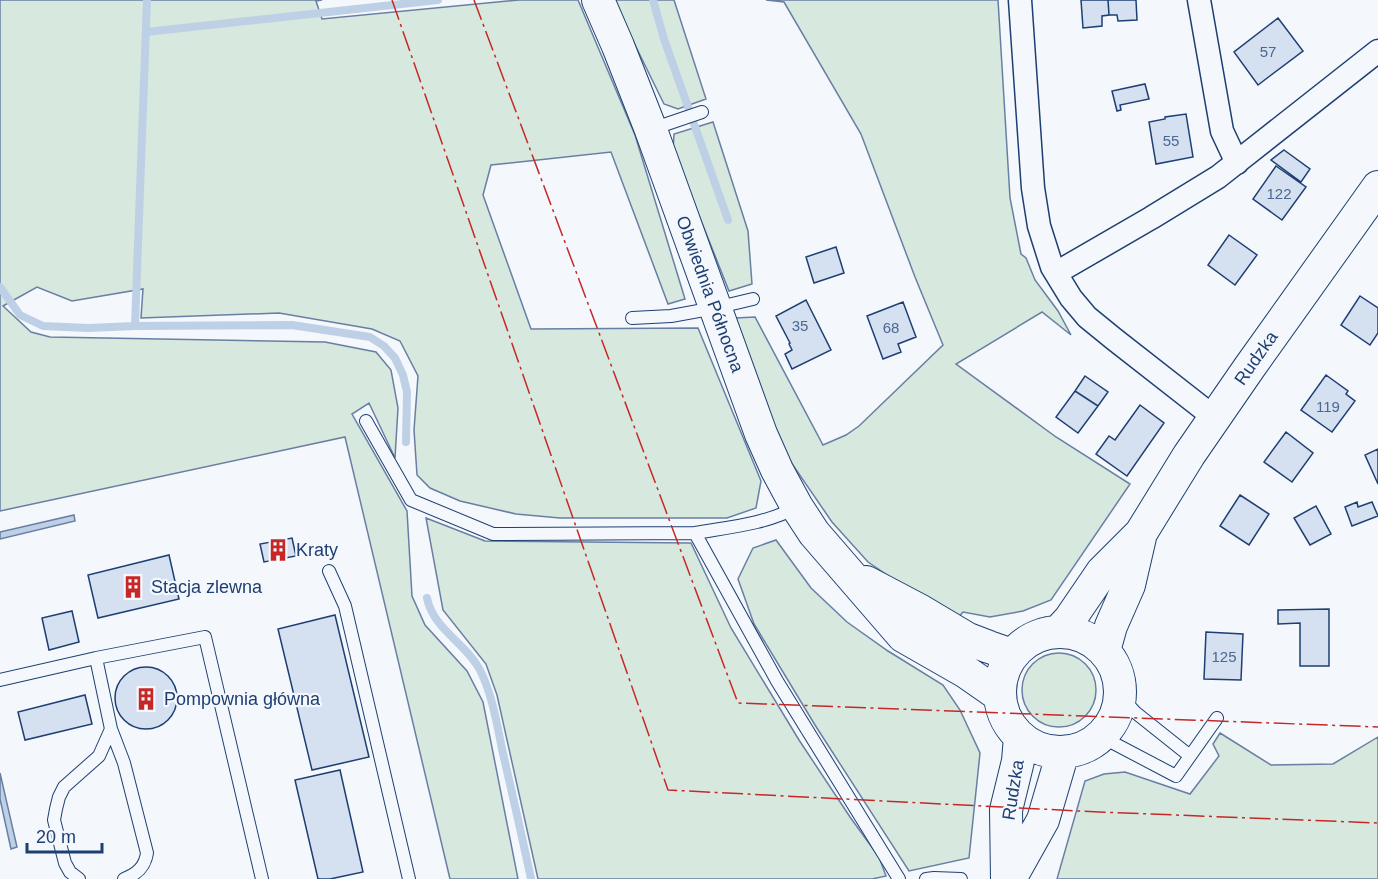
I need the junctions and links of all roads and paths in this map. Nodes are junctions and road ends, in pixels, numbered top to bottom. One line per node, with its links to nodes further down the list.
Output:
1 (598, 0): 6 (main road, Obwiednia Północna)
2 (1020, 0): 9 (street)
3 (1199, 0): 7 (street)
4 (1378, 51): 7 (street)
5 (702, 112): 6 (lane)
6 (651, 130): 11 (main road, Obwiednia Północna)
7 (1237, 163): 9 (street)
8 (1378, 187): 13 (main road, Rudzka)
9 (1056, 273): 13 (street)
10 (753, 299): 11 (lane)
11 (716, 308): 12 (lane); 15 (main road, Obwiednia Północna)
12 (632, 318)
13 (1215, 418): 16 (main road, Rudzka)
14 (366, 421): 17 (lane)
15 (797, 507): 17 (lane); 19 (main road, Obwiednia Północna)
16 (1141, 532): 20 (main road, Rudzka); 21 (main road, Rudzka)
17 (694, 533): 37 (lane)
18 (329, 571): 36 (lane)
19 (850, 573): 22 (main road, Obwiednia Północna); 25 (main road, Obwiednia Północna)
20 (1059, 631): 21 (main road); 22 (main road)
21 (1104, 651): 26 (main road)
22 (1012, 655): 25 (main road)
23 (96, 658): 24 (lane); 28 (lane); 35 (lane)
24 (0, 680)
25 (999, 694): 30 (main road)
26 (1120, 696): 29 (main road); 32 (lane)
27 (1217, 718): 32 (lane)
28 (111, 729): 33 (lane); 34 (lane)
29 (1100, 736): 31 (main road); 32 (lane)
30 (1020, 737): 31 (main road); 40 (main road, Rudzka)
31 (1063, 752): 40 (main road, Rudzka)
32 (1190, 756)
33 (80, 879)
34 (124, 879)
35 (262, 879)
36 (409, 879)
37 (899, 879)
38 (926, 879): 39 (lane)
39 (961, 879)
40 (1008, 879)

